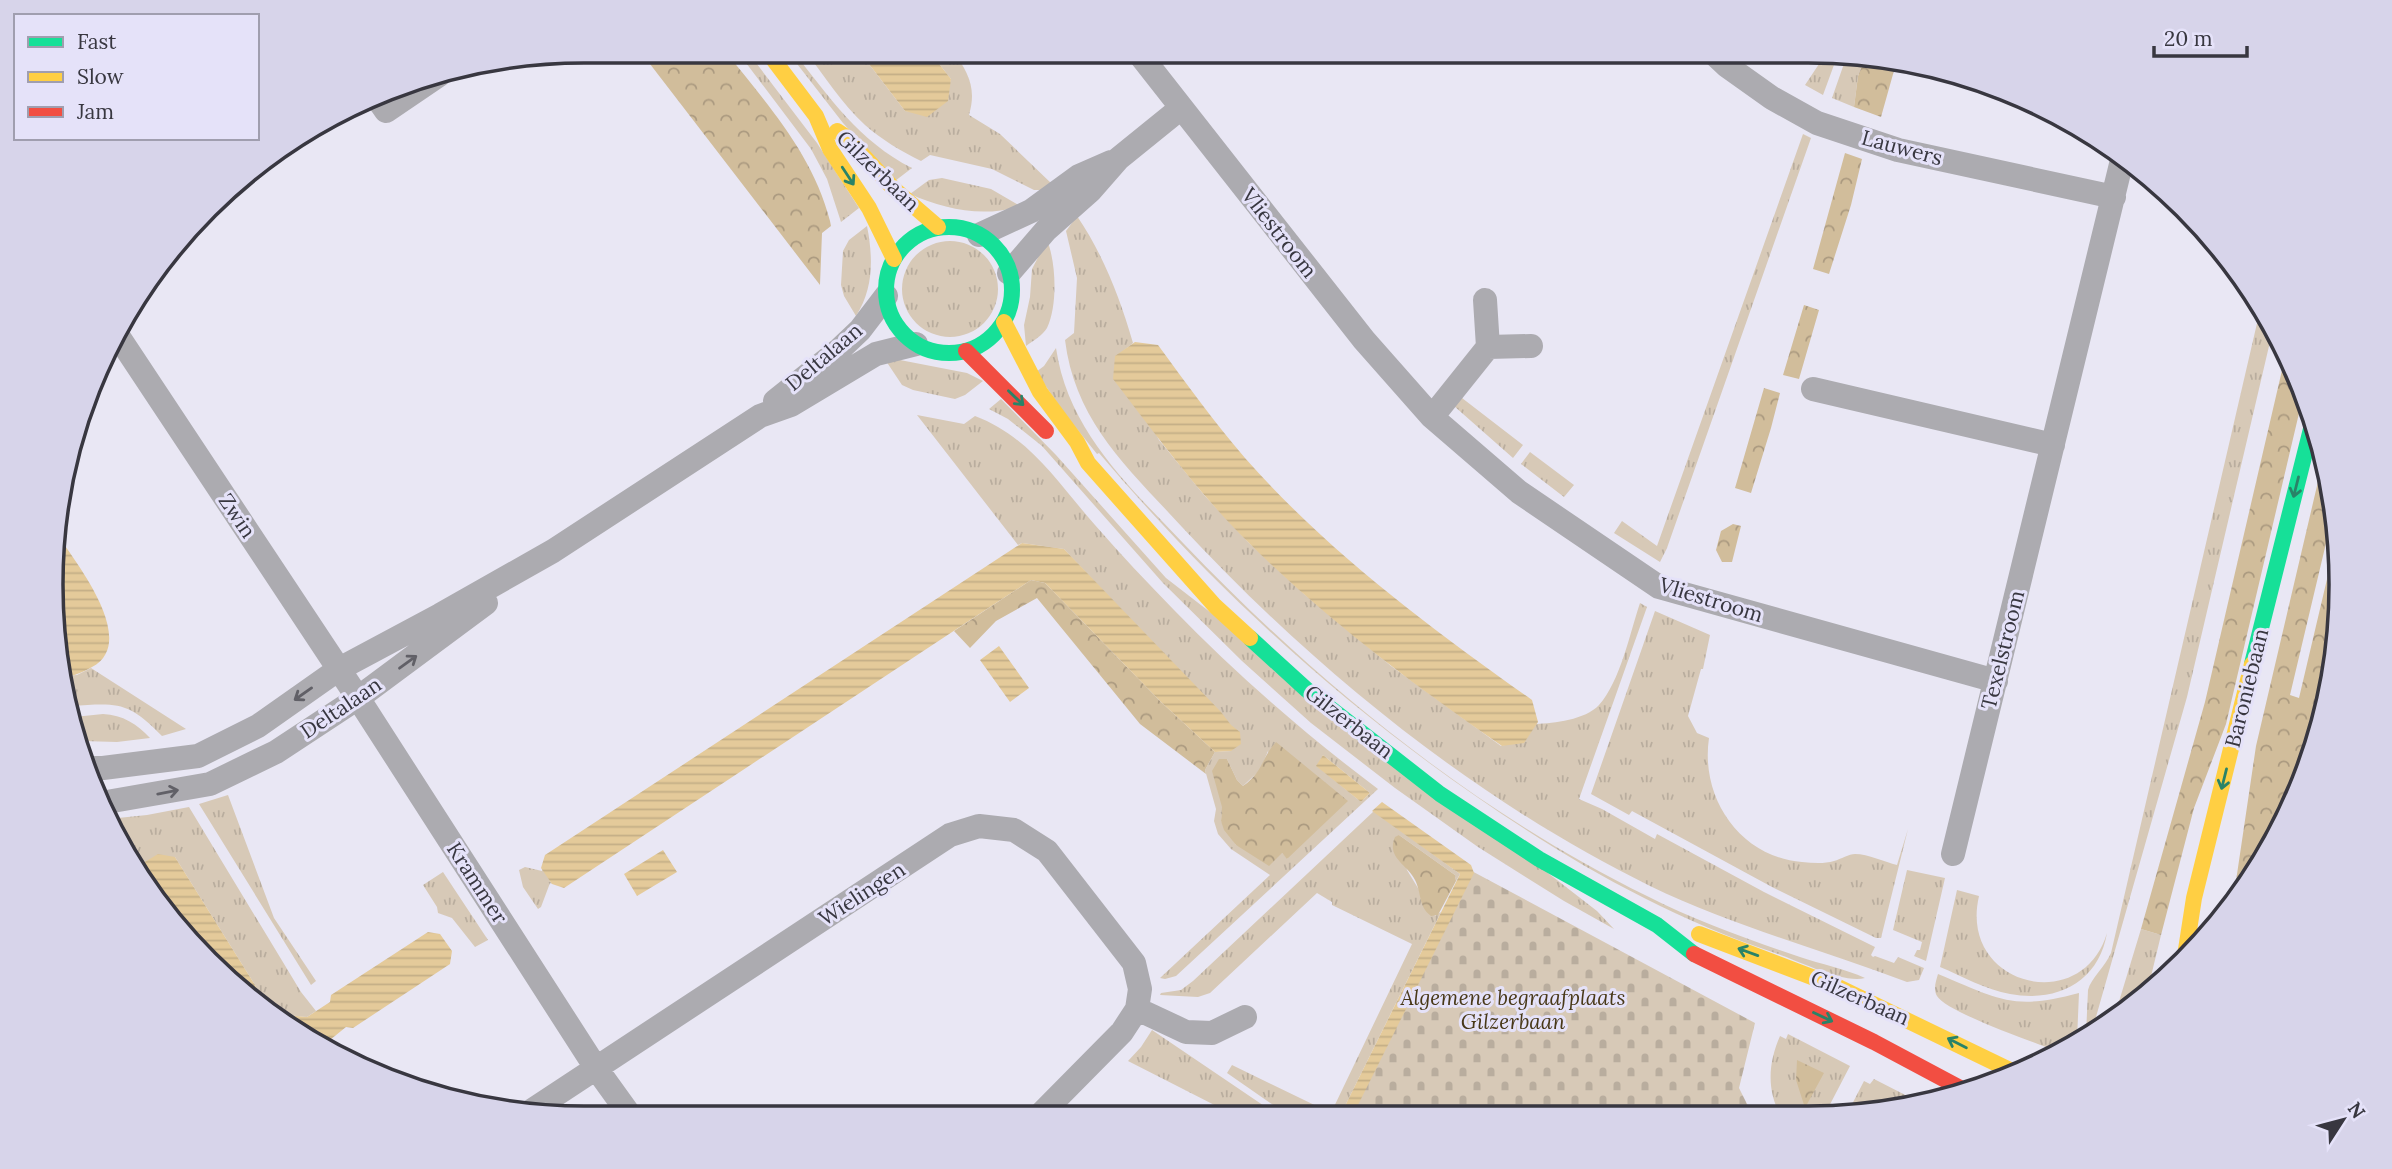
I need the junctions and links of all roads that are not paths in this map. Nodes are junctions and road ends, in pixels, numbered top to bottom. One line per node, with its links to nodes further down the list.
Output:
1 (776, 63): 7 (street, Gilzerbaan)
2 (1147, 63): 6 (street)
3 (1724, 63): 10 (street, Lauwers)
4 (414, 92): 5 (street)
5 (382, 105)
6 (1181, 108): 8 (street); 25 (street, Vliestroom)
7 (817, 116): 11 (street, Gilzerbaan); 13 (street, Gilzerbaan, one-way to 13)
8 (1118, 159): 12 (street); 14 (street)
9 (2120, 168): 10 (street, Texelstroom)
10 (2114, 197): 27 (street, Texelstroom)
11 (938, 227): 12 (street); 13 (street)
12 (979, 235): 14 (street)
13 (894, 259): 15 (street)
14 (1009, 273): 17 (street)
15 (886, 296): 19 (street); 24 (street, Deltalaan)
16 (1485, 300): 21 (street)
17 (1004, 322): 22 (street); 28 (street, Gilzerbaan)
18 (123, 343): 30 (street, Zwin)
19 (916, 344): 22 (street); 24 (street, Deltalaan)
20 (1531, 346): 21 (street)
21 (1488, 348): 25 (street)
22 (966, 351): 28 (street, Gilzerbaan, one-way to 28)
23 (1813, 389): 27 (street)
24 (760, 416): 29 (street, Deltalaan)
25 (1432, 417): 31 (street, Vliestroom)
26 (2308, 441): 37 (street, Baroniebaan, one-way to 37)
27 (2053, 445): 31 (street, Texelstroom)
28 (1088, 463): 36 (street, Gilzerbaan)
29 (553, 551): 30 (street, Deltalaan); 32 (street, Deltalaan, one-way to 29)
30 (339, 669): 32 (street, Zwin); 33 (street, Deltalaan, one-way to 33)
31 (1996, 681): 35 (street, Texelstroom)
32 (358, 698): 34 (street, Deltalaan, one-way to 32); 41 (street, Krammer)
33 (97, 768)
34 (111, 801)
35 (1953, 854)
36 (1657, 925): 40 (street, Gilzerbaan, one-way to 36); 42 (street, Gilzerbaan, one-way to 42)
37 (2187, 941)
38 (1137, 1009): 39 (street); 41 (street, Wielingen); 45 (street)
39 (1245, 1017)
40 (2004, 1067)
41 (596, 1068): 43 (street, Wielingen); 44 (street, Krammer)
42 (1954, 1084)
43 (541, 1104)
44 (623, 1106)
45 (1049, 1106)

